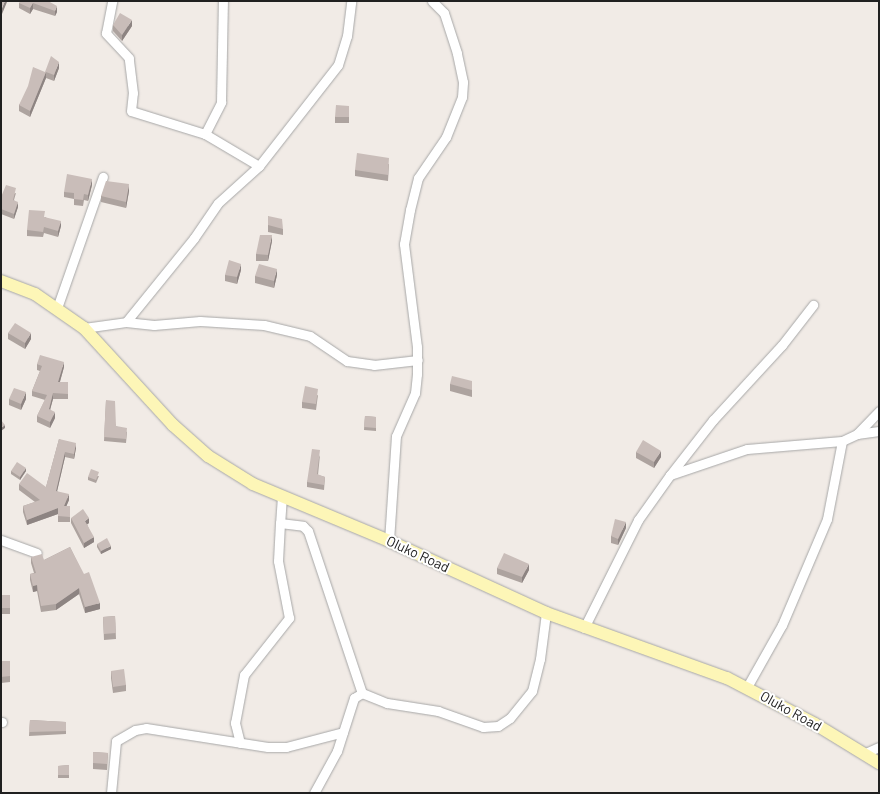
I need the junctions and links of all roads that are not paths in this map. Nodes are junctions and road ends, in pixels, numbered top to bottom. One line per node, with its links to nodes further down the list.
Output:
1 (112, 1): 5 (street)
2 (223, 1): 5 (street)
3 (351, 1): 6 (street)
4 (432, 1): 13 (street)
5 (205, 134): 6 (street)
6 (259, 166): 11 (street)
7 (103, 177): 10 (street)
8 (1, 281): 10 (main road, Oluko Road)
9 (813, 305): 18 (street)
10 (57, 308): 12 (main road, Oluko Road)
11 (126, 322): 12 (street); 13 (street)
12 (84, 328): 19 (main road, Oluko Road)
13 (418, 360): 22 (street)
14 (879, 412): 16 (street)
15 (879, 431): 16 (street)
16 (857, 434): 17 (street)
17 (842, 441): 18 (street); 26 (street)
18 (670, 475): 25 (street)
19 (282, 496): 20 (street); 22 (main road, Oluko Road)
20 (280, 523): 27 (street); 29 (street)
21 (1, 540): 23 (street)
22 (389, 540): 24 (main road, Oluko Road)
23 (37, 553)
24 (546, 613): 25 (main road, Oluko Road); 27 (street)
25 (584, 628): 26 (main road, Oluko Road)
26 (747, 688): 31 (main road, Oluko Road)
27 (362, 693): 28 (street)
28 (343, 732): 29 (street); 34 (street)
29 (240, 743): 33 (street)
30 (879, 746): 31 (street)
31 (863, 754): 32 (main road, Oluko Road)
32 (879, 763)
33 (111, 793)
34 (314, 793)

